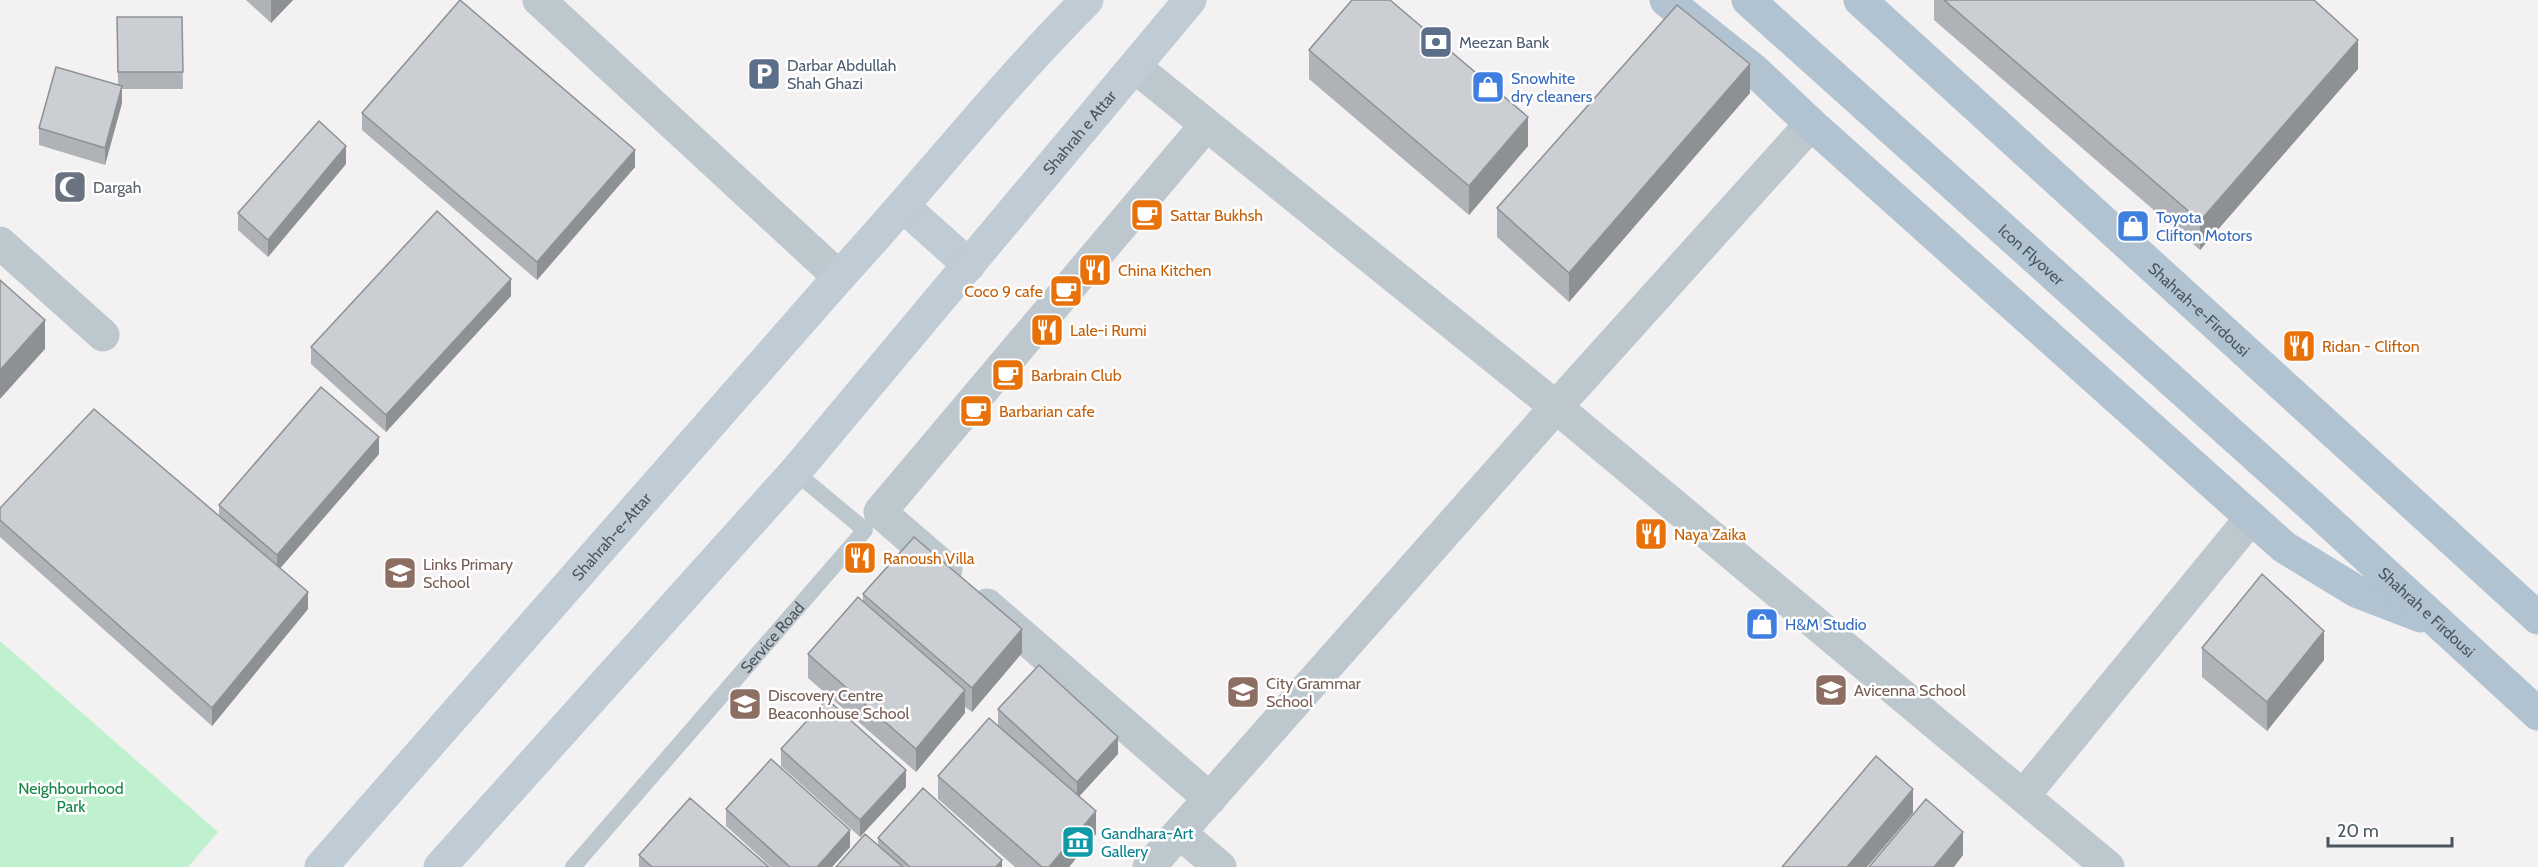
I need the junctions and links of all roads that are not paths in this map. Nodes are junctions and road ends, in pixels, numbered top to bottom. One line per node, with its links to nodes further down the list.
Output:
1 (539, 0): 13 (street)
2 (1087, 0): 10 (main road)
3 (1190, 0): 7 (main road, Shahrah e Attar)
4 (1666, 0): 8 (main road)
5 (1748, 0): 17 (main road, Icon Flyover)
6 (1860, 0): 20 (main road, Shahrah-e-Firdousi)
7 (1135, 67): 9 (street); 12 (main road, Shahrah e Attar)
8 (1811, 124): 15 (street); 18 (main road)
9 (1206, 125): 15 (street); 19 (street)
10 (904, 207): 12 (main road); 13 (main road, Shahrah-e-Attar)
11 (0, 243): 14 (street)
12 (969, 265): 16 (main road)
13 (839, 277): 26 (main road, Shahrah-e-Attar)
14 (103, 335)
15 (1556, 407): 23 (street); 24 (street)
16 (795, 472): 19 (lane); 27 (main road)
17 (2316, 510): 21 (main road, Shahrah e Firdousi)
18 (2252, 518): 21 (main road); 23 (street)
19 (872, 521): 24 (street); 28 (lane, Service Road)
20 (2535, 608)
21 (2438, 622): 22 (main road, Shahrah e Firdousi)
22 (2538, 714)
23 (2024, 795): 31 (street)
24 (1210, 799): 25 (street)
25 (1180, 832): 29 (street); 30 (street)
26 (321, 867)
27 (440, 867)
28 (573, 867)
29 (1149, 867)
30 (1220, 867)
31 (2108, 867)

